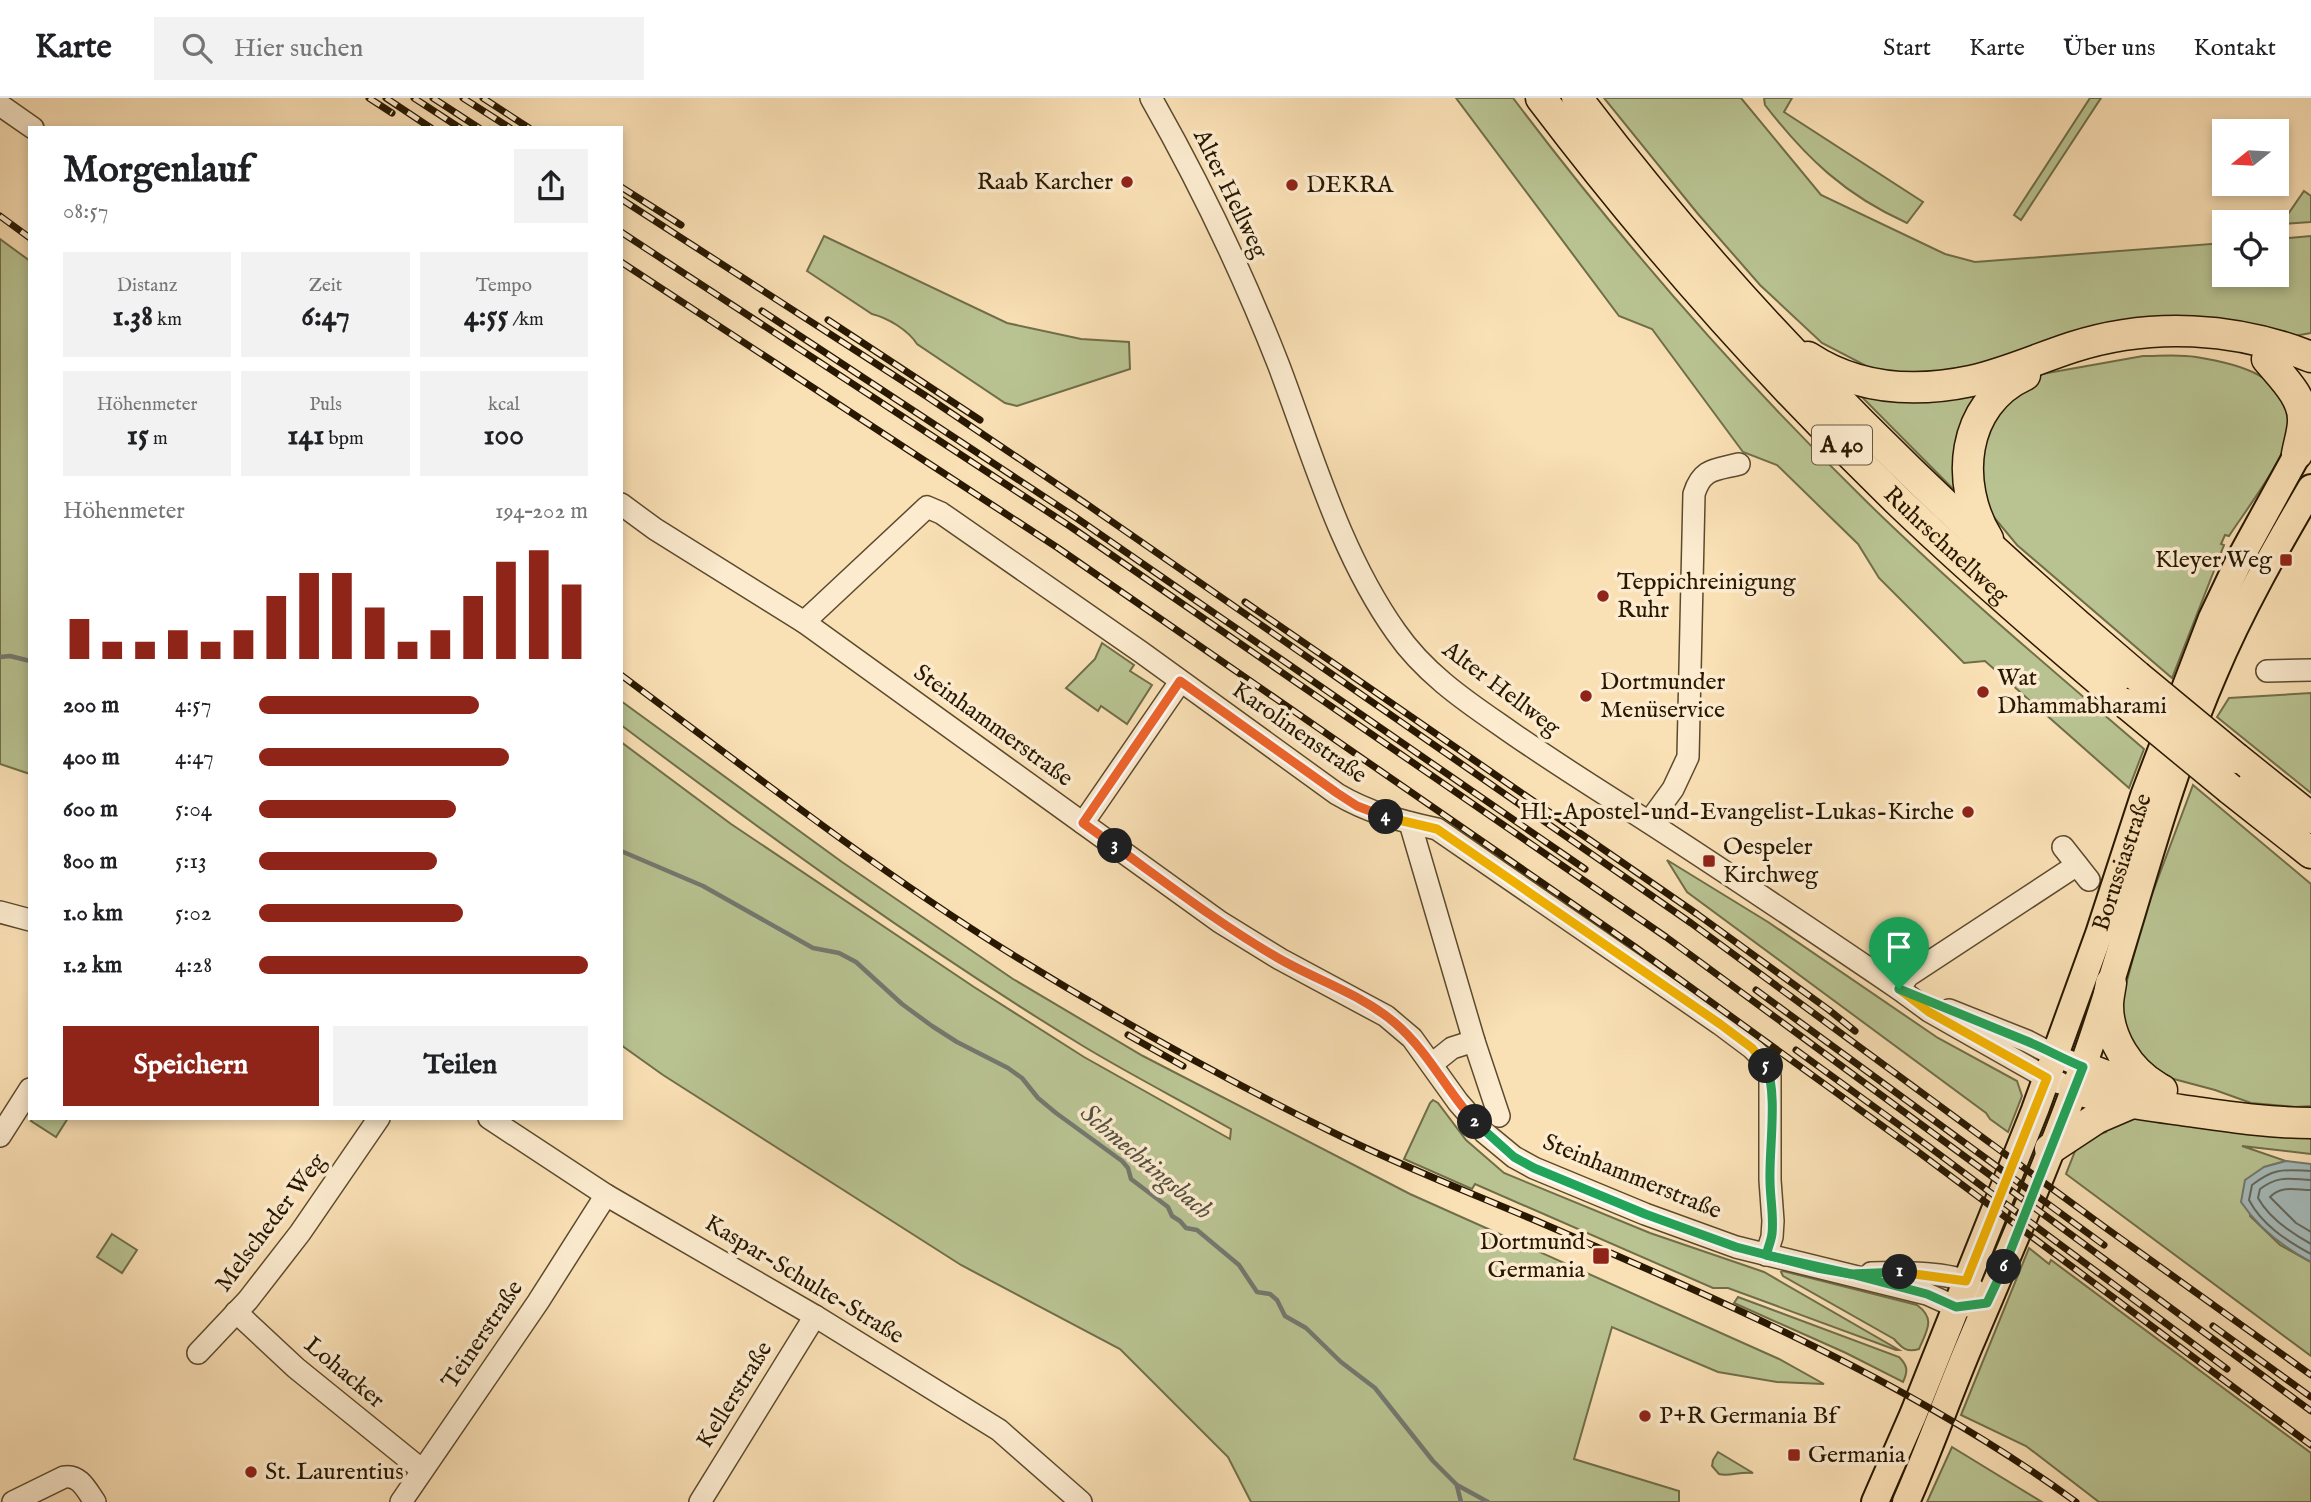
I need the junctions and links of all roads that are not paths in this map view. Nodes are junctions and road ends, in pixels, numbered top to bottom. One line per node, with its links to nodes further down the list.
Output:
1 (1151, 98): 20 (street, Alter Hellweg)
2 (1541, 98): 24 (highway, Ruhrschnellweg / A 40, bridge)
3 (1577, 98): 6 (highway, Ruhrschnellweg / A 40)
4 (0, 105): 5 (street)
5 (30, 126)
6 (1764, 321): 7 (highway); 14 (highway, Ruhrschnellweg / A 40)
7 (2287, 349): 8 (highway); 9 (highway); 10 (highway); 14 (highway)
8 (2311, 358)
9 (2311, 379)
10 (2304, 441): 31 (main road, Borussiastraße)
11 (1739, 464): 20 (street)
12 (2311, 488): 27 (main road, Borussiastraße)
13 (623, 506): 15 (street, Steinhammerstraße)
14 (2013, 569): 19 (highway, Ruhrschnellweg / A 40, bridge)
15 (804, 622): 18 (street, Karolinenstraße); 21 (street, Steinhammerstraße)
16 (2311, 670): 17 (street)
17 (2267, 671)
18 (1180, 681): 21 (street); 22 (street, Karolinenstraße)
19 (2311, 818)
20 (1649, 822): 28 (street, Alter Hellweg)
21 (1083, 823): 30 (street, Steinhammerstraße)
22 (1410, 823): 29 (street); 43 (street, Karolinenstraße)
23 (2063, 846): 28 (street)
24 (2311, 853)
25 (0, 912): 26 (street)
26 (28, 919)
27 (2111, 983): 31 (main road, Borussiastraße); 32 (highway)
28 (1899, 989): 31 (street, Alter Hellweg)
29 (1474, 1041): 30 (street); 36 (street)
30 (1432, 1064): 43 (street, Steinhammerstraße)
31 (2064, 1072): 32 (highway); 34 (highway); 41 (main road, Borussiastraße); 45 (main road, Borussiastraße)
32 (2163, 1090): 35 (highway)
33 (28, 1092): 40 (street)
34 (2133, 1102): 39 (highway); 41 (highway)
35 (2311, 1114)
36 (1499, 1116)
37 (378, 1120): 48 (street, Melscheder Weg)
38 (492, 1120): 42 (street, Kaspar-Schulte-Straße)
39 (2311, 1123)
40 (0, 1136)
41 (2050, 1149): 46 (main road, Borussiastraße)
42 (606, 1195): 49 (street, Kaspar-Schulte-Straße); 51 (street, Teinerstraße)
43 (1766, 1255): 44 (street, Steinhammerstraße)
44 (1851, 1274): 45 (street, Steinhammerstraße); 47 (street, Steinhammerstraße)
45 (1966, 1281): 46 (street); 47 (main road, Borussiastraße)
46 (1987, 1303): 47 (street); 58 (main road, Borussiastraße)
47 (1956, 1307): 57 (main road, Borussiastraße)
48 (236, 1312): 50 (street, Melscheder Weg); 51 (street, Lohacker)
49 (815, 1316): 55 (street, Kellerstraße); 56 (street, Kaspar-Schulte-Straße)
50 (198, 1353)
51 (422, 1470): 54 (street, Teinerstraße)
52 (13, 1502): 53 (street)
53 (95, 1502)
54 (401, 1502)
55 (700, 1502)
56 (1081, 1502)
57 (1875, 1502)
58 (1906, 1502)

